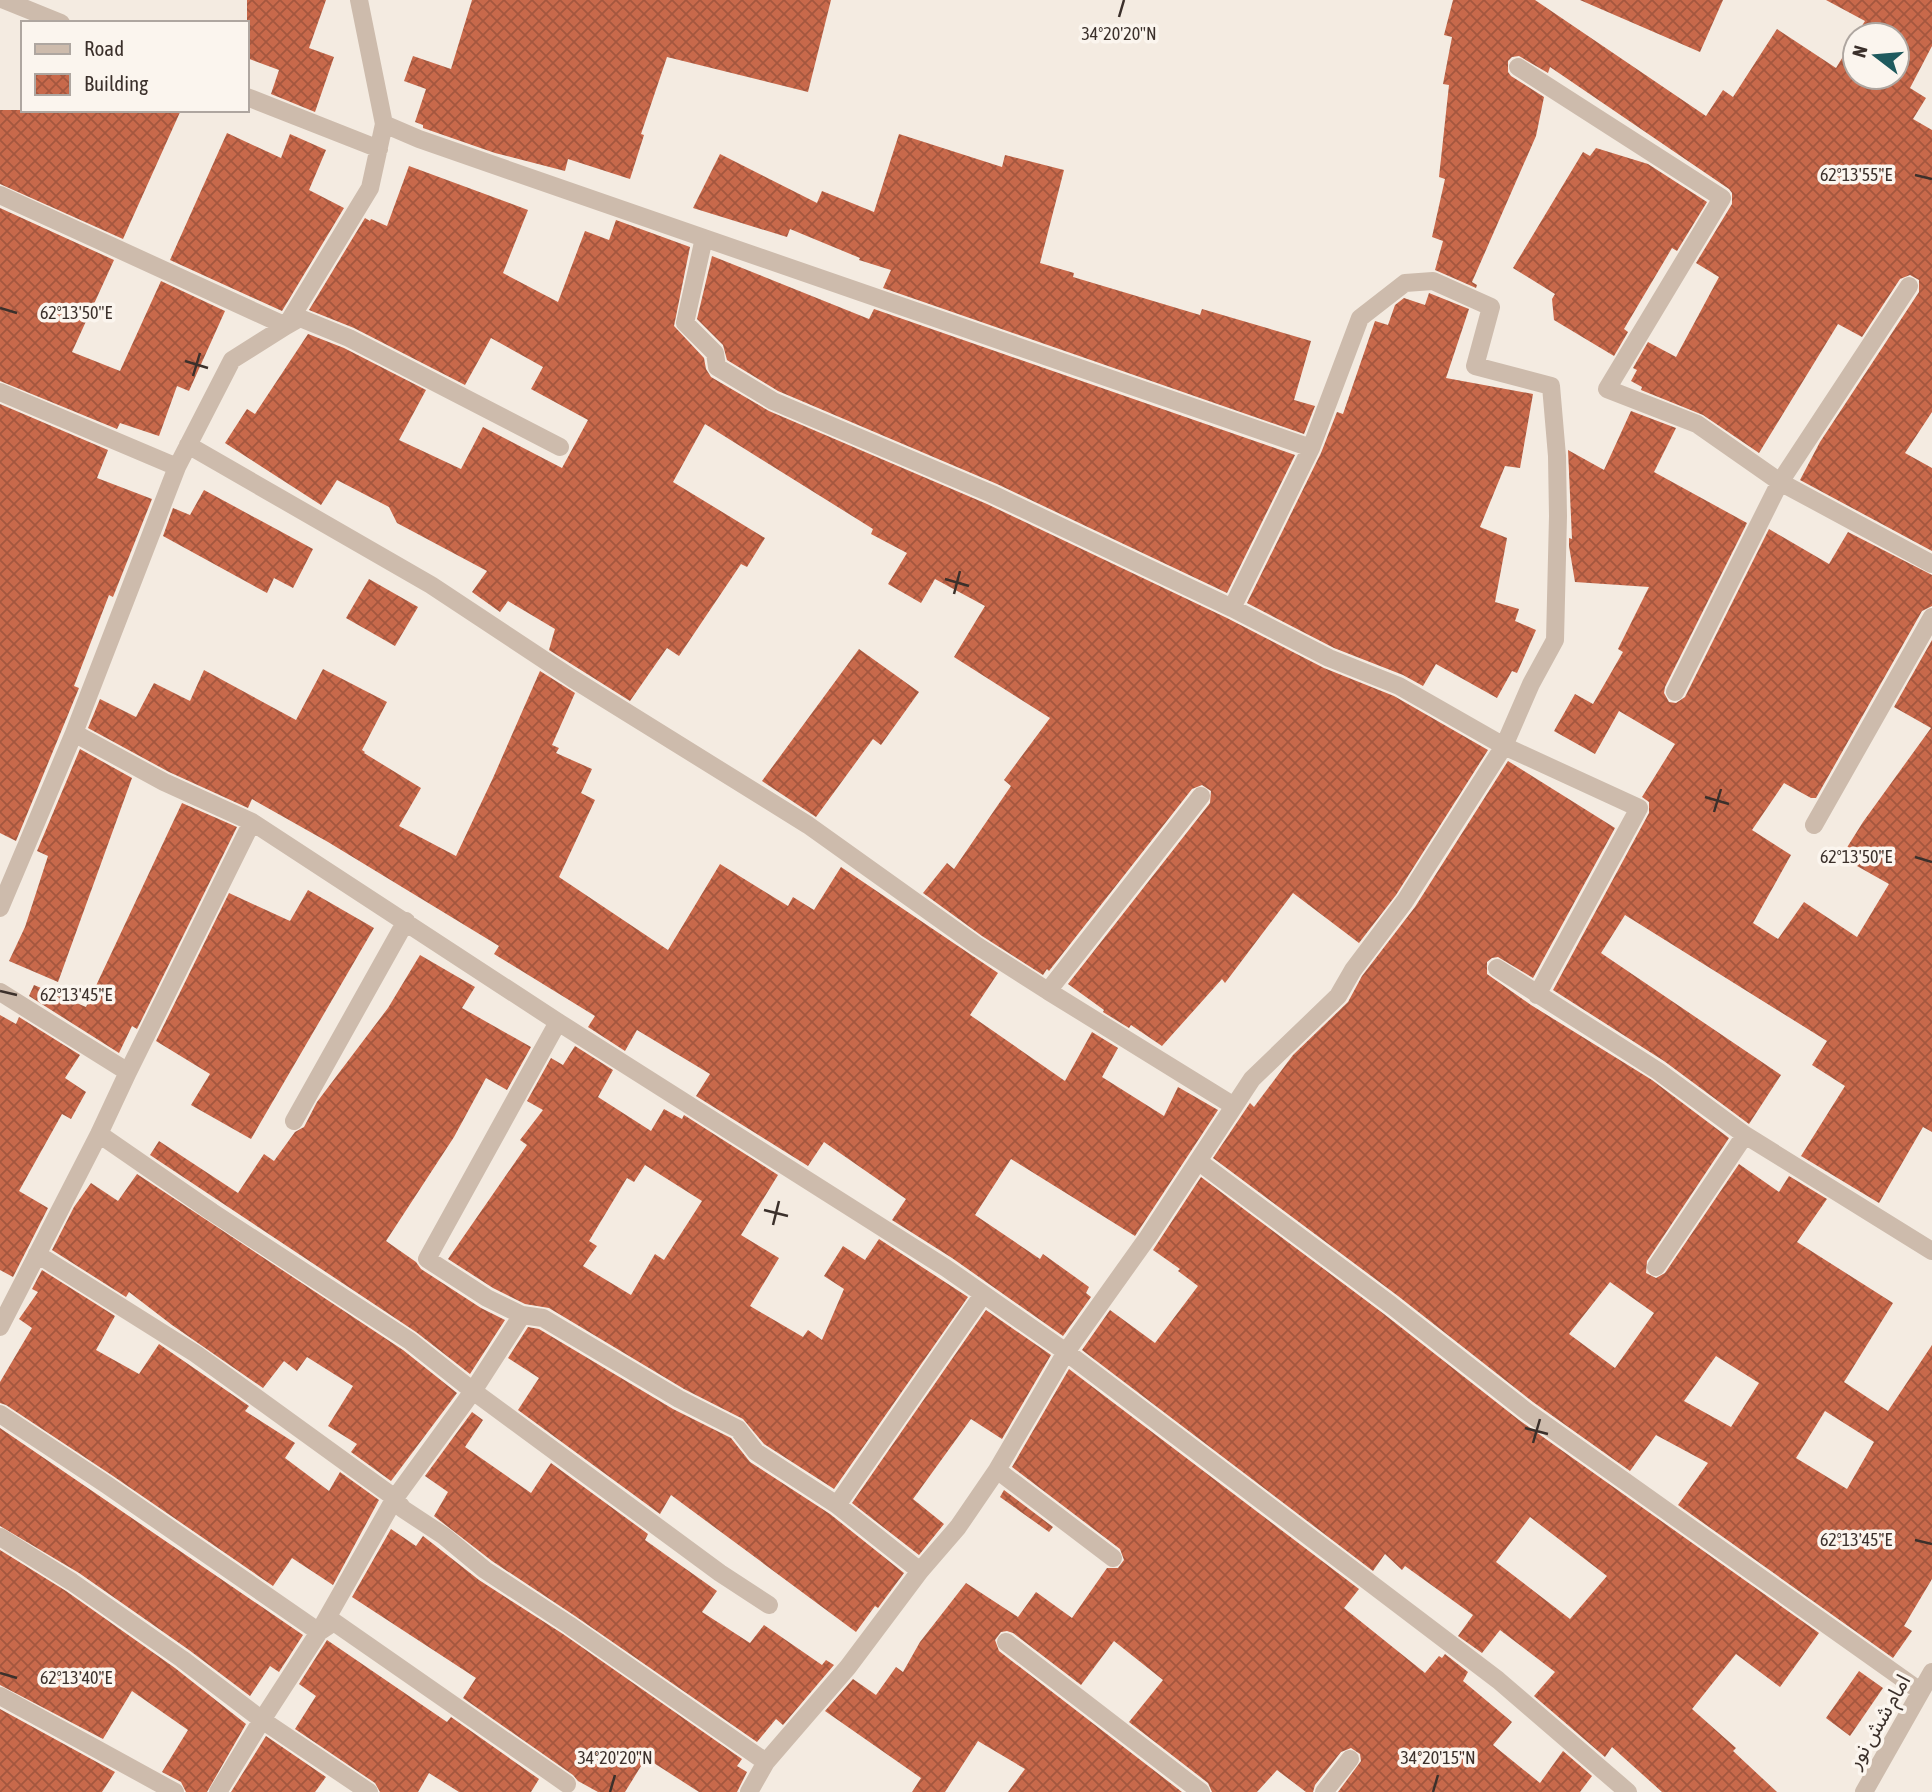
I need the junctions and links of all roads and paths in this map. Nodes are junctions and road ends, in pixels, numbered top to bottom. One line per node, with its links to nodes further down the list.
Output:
1 (4, 0): 3 (street)
2 (359, 0): 6 (street)
3 (56, 21)
4 (1518, 67): 17 (street)
5 (248, 97): 7 (street)
6 (384, 124): 7 (street); 9 (street)
7 (379, 149): 11 (street)
8 (0, 195): 11 (street)
9 (704, 238): 15 (street); 19 (street)
10 (1909, 286): 17 (street)
11 (286, 326): 13 (street); 14 (street)
12 (0, 392): 16 (street)
13 (188, 445): 16 (street); 30 (street)
14 (560, 447)
15 (1311, 448): 19 (street); 23 (street)
16 (177, 467): 22 (street)
17 (1780, 482): 18 (street); 21 (street)
18 (1932, 564)
19 (1232, 608): 23 (street)
20 (1932, 617): 26 (street)
21 (1675, 692)
22 (74, 733): 25 (street); 27 (street)
23 (1504, 746): 32 (street); 35 (street)
24 (1201, 796): 30 (street)
25 (252, 822): 28 (street); 34 (street)
26 (1814, 825)
27 (0, 908)
28 (406, 921): 33 (street); 36 (street)
29 (1497, 968): 32 (street)
30 (1048, 990): 35 (street)
31 (0, 992): 34 (street)
32 (1537, 995): 38 (street)
33 (558, 1023): 43 (street); 44 (street)
34 (128, 1072): 37 (street)
35 (1234, 1106): 39 (street)
36 (293, 1121)
37 (99, 1134): 41 (street); 47 (street)
38 (1745, 1135): 40 (street); 42 (street)
39 (1198, 1161): 46 (street); 59 (street)
40 (1932, 1251)
41 (37, 1254): 45 (street); 50 (street)
42 (1656, 1267)
43 (982, 1296): 46 (street); 51 (street)
44 (522, 1315): 47 (street); 51 (street)
45 (0, 1327)
46 (1066, 1352): 49 (street); 71 (street)
47 (473, 1391): 50 (street); 55 (street)
48 (0, 1415): 56 (street)
49 (997, 1470): 53 (street); 54 (street)
50 (395, 1498): 56 (street); 63 (street)
51 (837, 1505): 54 (street)
52 (0, 1537): 61 (street)
53 (1113, 1558)
54 (920, 1571): 63 (street)
55 (769, 1605)
56 (319, 1632): 61 (street); 64 (street)
57 (1006, 1642): 69 (street)
58 (1932, 1672): 59 (street, امام شش نور)
59 (1920, 1691): 72 (street, امام شش نور)
60 (0, 1696): 65 (street)
61 (262, 1720): 66 (street); 67 (street)
62 (1350, 1759): 70 (street)
63 (766, 1762): 68 (street)
64 (567, 1784)
65 (175, 1792)
66 (218, 1792)
67 (369, 1792)
68 (748, 1792)
69 (1201, 1792)
70 (1324, 1792)
71 (1628, 1792)
72 (1864, 1792)

